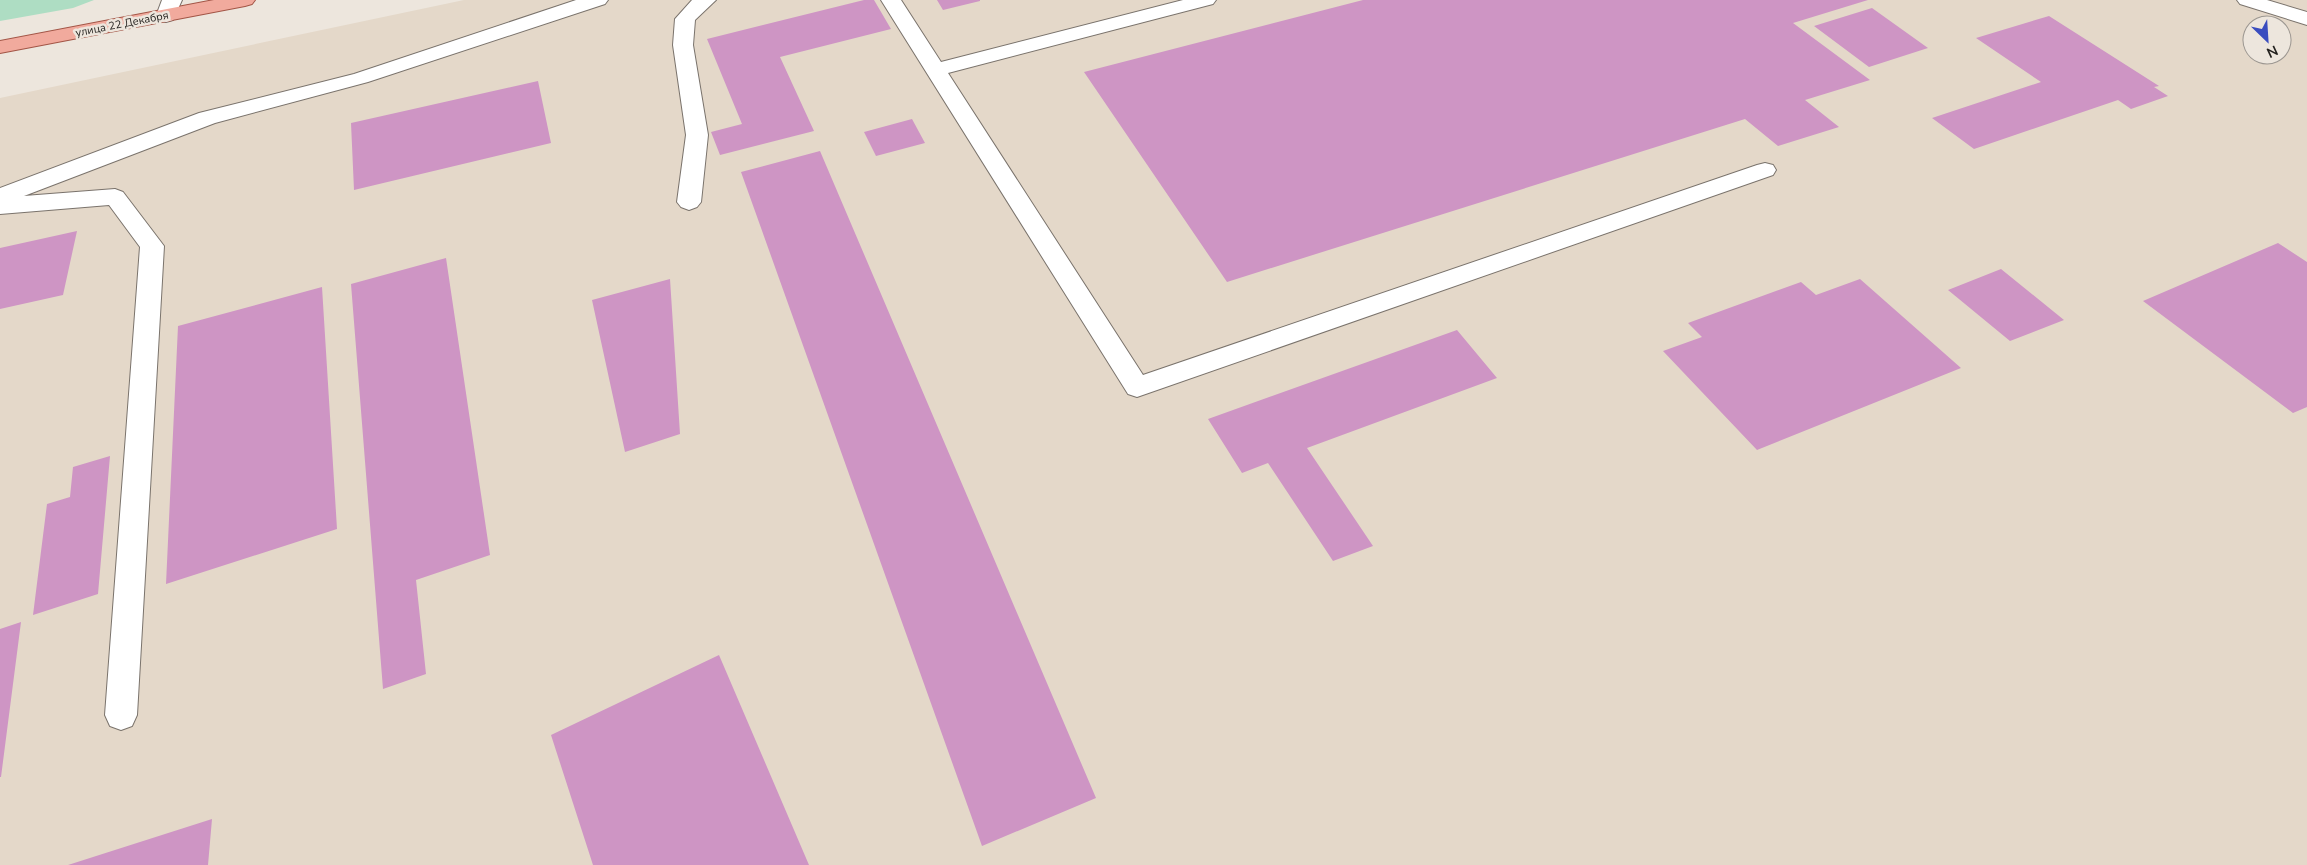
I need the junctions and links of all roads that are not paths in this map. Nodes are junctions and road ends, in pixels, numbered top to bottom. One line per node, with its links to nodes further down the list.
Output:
1 (245, 0): 7 (main road, улица 22 Декабря)
2 (598, 0): 12 (lane)
3 (706, 0): 13 (lane)
4 (891, 0): 10 (lane)
5 (1206, 0): 10 (lane)
6 (2247, 0): 8 (lane)
7 (169, 8): 9 (main road, улица 22 Декабря)
8 (2307, 20)
9 (0, 47)
10 (935, 70): 11 (lane)
11 (1766, 170)
12 (0, 197)
13 (689, 202)
14 (0, 206): 15 (lane)
15 (121, 715)

